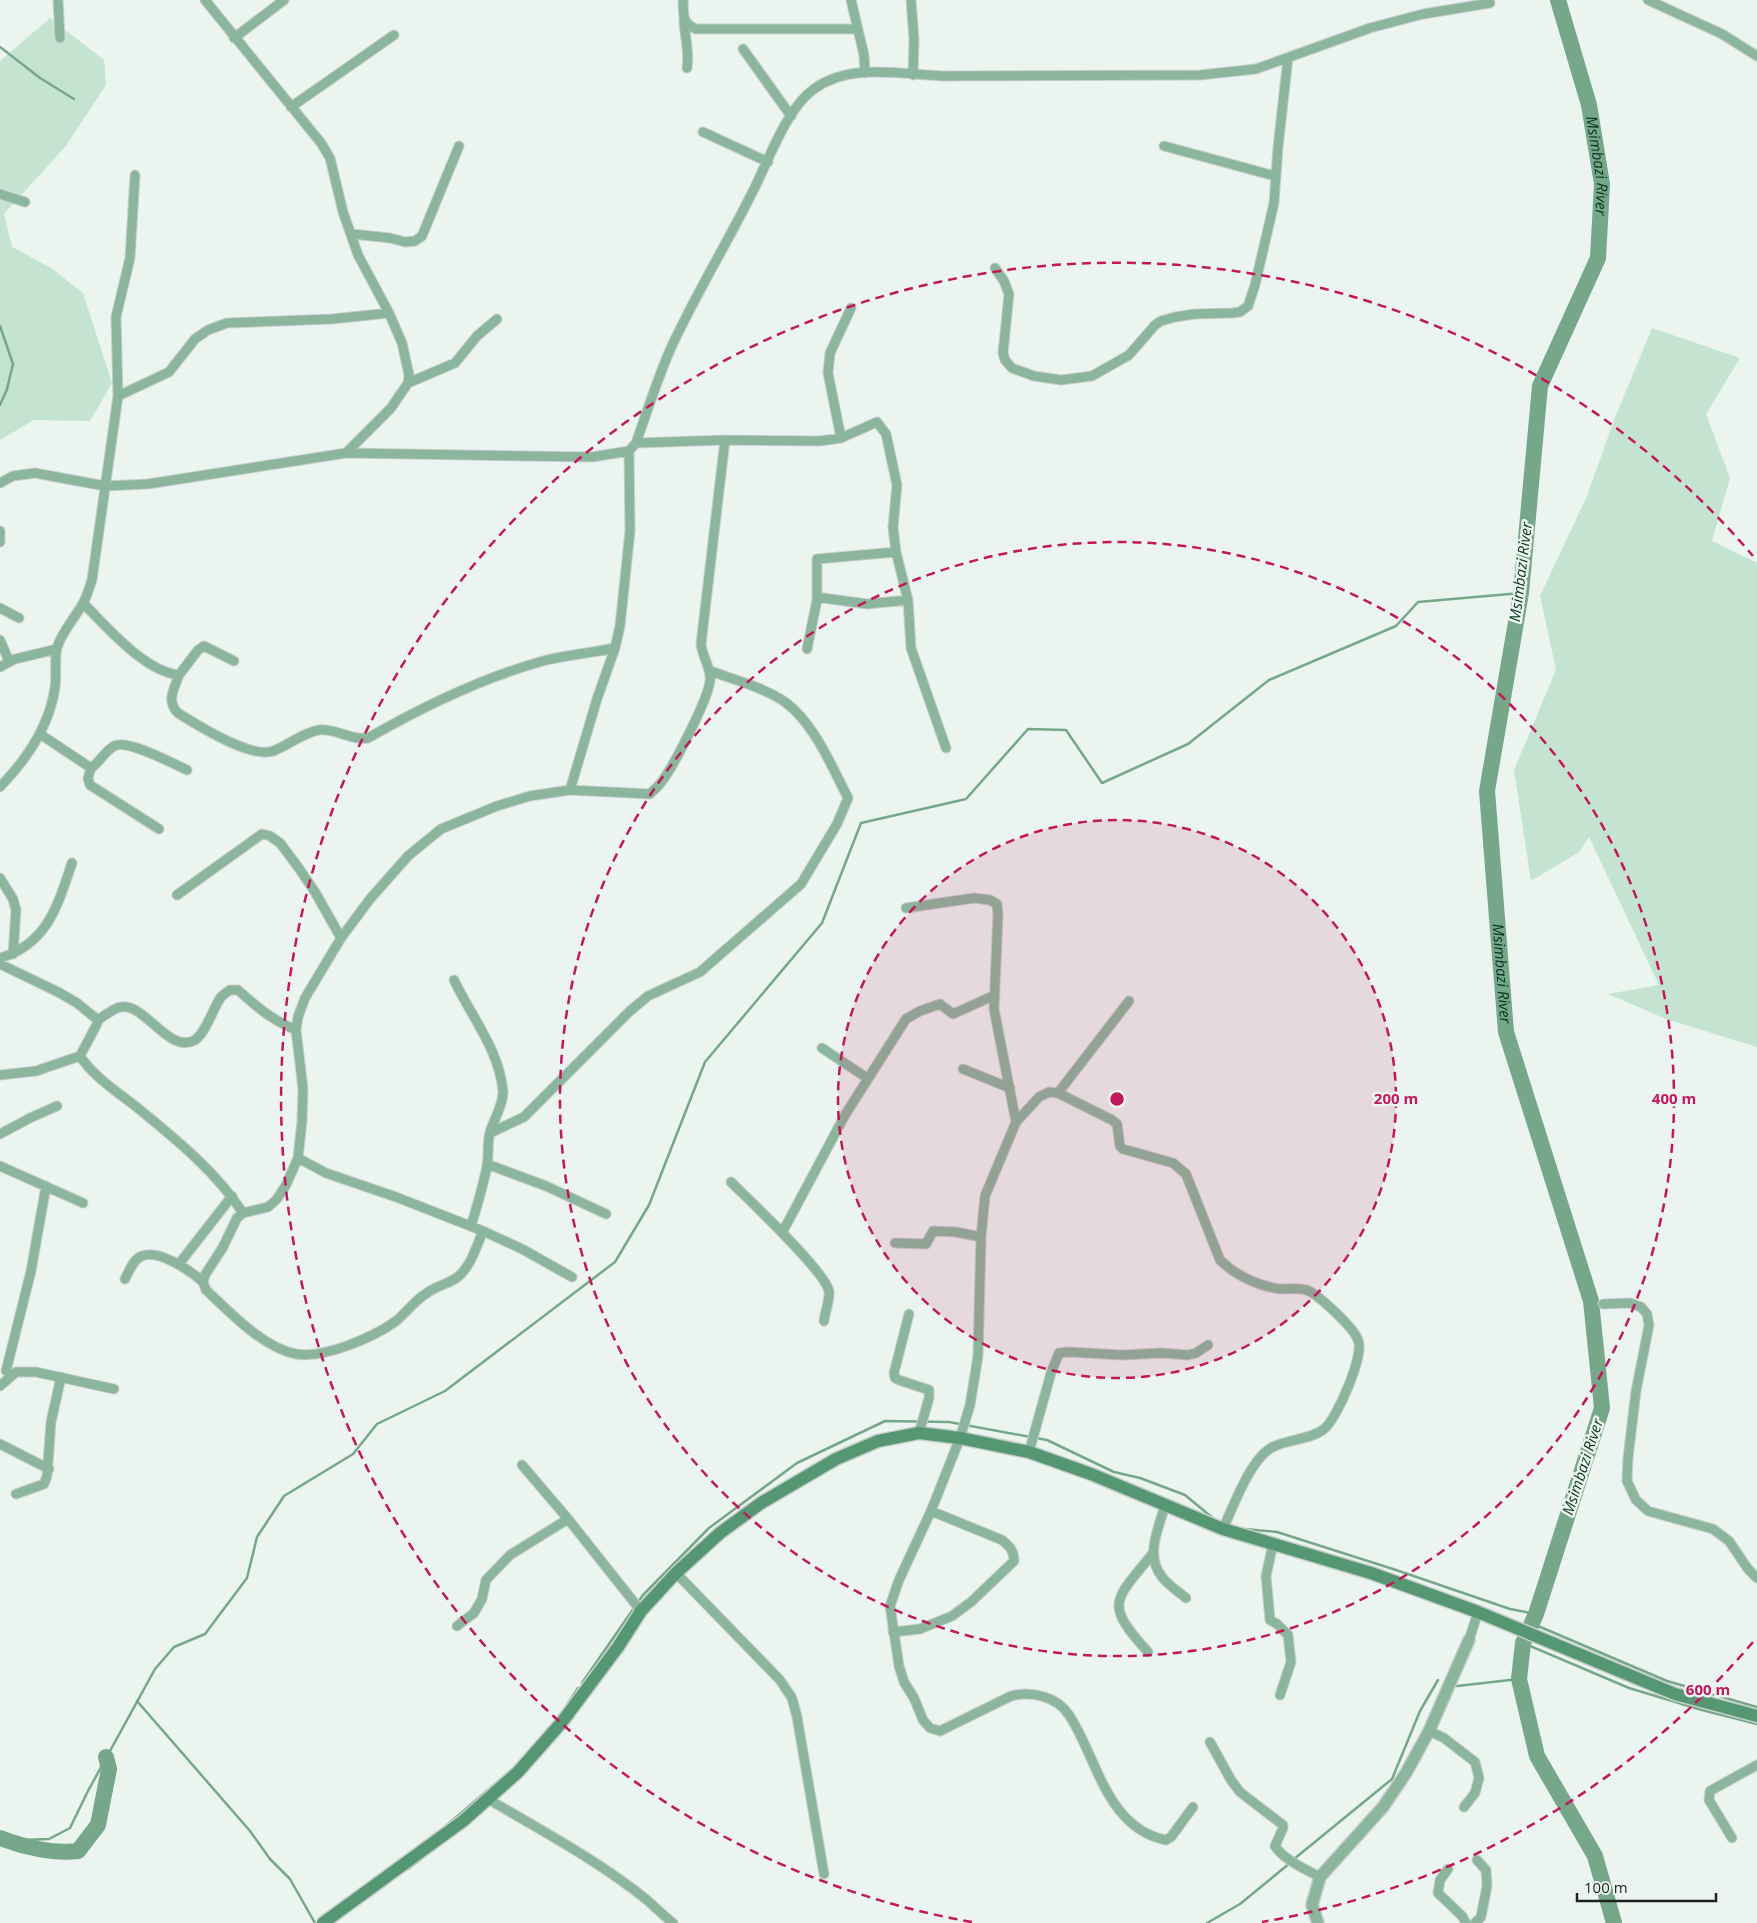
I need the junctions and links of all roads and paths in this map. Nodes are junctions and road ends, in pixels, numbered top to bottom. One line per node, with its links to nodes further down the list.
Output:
1 (58, 0): 12 (street)
2 (205, 0): 13 (street)
3 (284, 0): 13 (street)
4 (684, 0): 9 (street)
5 (851, 0): 10 (street)
6 (912, 0): 19 (street)
7 (1648, 0): 15 (street)
8 (1490, 3): 16 (street)
9 (684, 18): 10 (street); 17 (street)
10 (858, 29): 18 (street)
11 (394, 36): 20 (street)
12 (60, 38)
13 (234, 38): 20 (street)
14 (743, 49): 21 (street)
15 (1757, 56)
16 (1288, 58): 19 (street); 27 (street)
17 (687, 68)
18 (865, 73): 19 (street); 21 (street)
19 (913, 76)
20 (291, 107): 30 (street)
21 (791, 116): 25 (street)
22 (703, 132): 25 (street)
23 (459, 146): 30 (street)
24 (1164, 146): 27 (street)
25 (768, 162): 39 (street)
26 (135, 175): 36 (street)
27 (1275, 176): 31 (street)
28 (0, 194): 29 (street)
29 (25, 202)
30 (352, 234): 33 (street)
31 (995, 268)
32 (851, 308): 37 (street)
33 (389, 313): 35 (street); 36 (street)
34 (497, 319): 35 (street)
35 (408, 383): 41 (street)
36 (118, 396): 43 (street)
37 (841, 438): 38 (street); 46 (street)
38 (725, 440): 39 (street); 59 (street)
39 (636, 443): 40 (street)
40 (629, 451): 41 (street); 54 (street)
41 (346, 453): 43 (street)
42 (0, 483): 43 (street)
43 (105, 486): 49 (street)
44 (0, 531): 45 (street)
45 (0, 542)
46 (896, 552): 47 (street); 48 (street)
47 (817, 600): 48 (street); 55 (street)
48 (908, 600): 62 (street)
49 (84, 603): 53 (street); 60 (street)
50 (0, 608): 51 (street)
51 (19, 618)
52 (0, 640): 57 (street)
53 (57, 648): 57 (street); 61 (street)
54 (615, 648): 60 (street); 66 (street)
55 (807, 649)
56 (234, 661): 60 (street)
57 (9, 662): 58 (street)
58 (0, 668)
59 (710, 671): 66 (street); 90 (street)
60 (179, 675)
61 (40, 734): 63 (street); 65 (street)
62 (946, 748)
63 (91, 768): 64 (street); 67 (street)
64 (187, 770)
65 (0, 787)
66 (570, 790): 72 (street)
67 (158, 829)
68 (72, 863): 73 (street)
69 (0, 878): 73 (street)
70 (177, 895): 72 (street)
71 (906, 908): 77 (street)
72 (341, 938): 80 (street)
73 (13, 954): 74 (street)
74 (0, 958)
75 (0, 964): 79 (street)
76 (454, 980): 90 (street)
77 (995, 995): 85 (street); 86 (street)
78 (1129, 1000): 87 (street)
79 (98, 1020): 80 (street); 82 (street)
80 (296, 1030): 92 (street)
81 (822, 1048): 85 (street)
82 (80, 1056): 84 (street); 97 (street)
83 (963, 1069): 86 (street)
84 (0, 1075)
85 (867, 1078): 103 (street)
86 (1010, 1088): 89 (street)
87 (1058, 1093): 89 (street); 129 (street)
88 (57, 1106): 91 (street)
89 (1016, 1122): 104 (street)
90 (490, 1133): 93 (street)
91 (0, 1134)
92 (298, 1158): 99 (street); 101 (street)
93 (488, 1164): 100 (street); 101 (street)
94 (0, 1166): 96 (street)
95 (731, 1182): 103 (street)
96 (46, 1186): 98 (street); 114 (street)
97 (232, 1196): 99 (street); 106 (street)
98 (83, 1203)
99 (243, 1213): 109 (street)
100 (606, 1214)
101 (471, 1226): 102 (street)
102 (483, 1230): 107 (street); 109 (street)
103 (782, 1233): 112 (street)
104 (981, 1237): 105 (street); 120 (street)
105 (895, 1242)
106 (179, 1264): 108 (street); 109 (street)
107 (572, 1277)
108 (126, 1279)
109 (203, 1282)
110 (1603, 1304): 133 (street)
111 (908, 1314): 119 (street)
112 (824, 1321)
113 (1208, 1344): 122 (street)
114 (3, 1371): 115 (street)
115 (16, 1372): 116 (street); 117 (street)
116 (61, 1377): 118 (street); 124 (street)
117 (0, 1386)
118 (114, 1389)
119 (919, 1433): 120 (main road); 132 (main road)
120 (960, 1438): 122 (main road); 127 (street)
121 (0, 1444): 124 (street)
122 (1030, 1452): 126 (main road)
123 (522, 1465): 128 (street)
124 (48, 1469): 125 (street)
125 (16, 1494)
126 (1165, 1506): 129 (main road); 131 (street)
127 (931, 1511): 138 (street); 138 (street)
128 (568, 1519): 135 (street); 137 (street)
129 (1222, 1528): 130 (main road)
130 (1273, 1544): 136 (main road); 141 (street)
131 (1152, 1553): 134 (street); 140 (street)
132 (676, 1573): 135 (main road); 152 (street)
133 (1757, 1578)
134 (1186, 1598)
135 (641, 1611): 146 (main road)
136 (1478, 1612): 139 (street); 142 (main road)
137 (457, 1626)
138 (893, 1632): 147 (street)
139 (1469, 1640): 143 (street)
140 (1148, 1652)
141 (1280, 1694)
142 (1757, 1716)
143 (1429, 1732): 148 (street); 153 (street)
144 (1210, 1742): 153 (street)
145 (1757, 1765): 149 (street)
146 (488, 1799): 155 (main road); 156 (street)
147 (1193, 1807)
148 (1464, 1807)
149 (1732, 1838)
150 (1477, 1860): 158 (street)
151 (1448, 1869): 157 (street)
152 (824, 1874)
153 (1320, 1877): 154 (street)
154 (1315, 1922)
155 (324, 1923)
156 (673, 1923)
157 (1466, 1923)
158 (1475, 1923)

